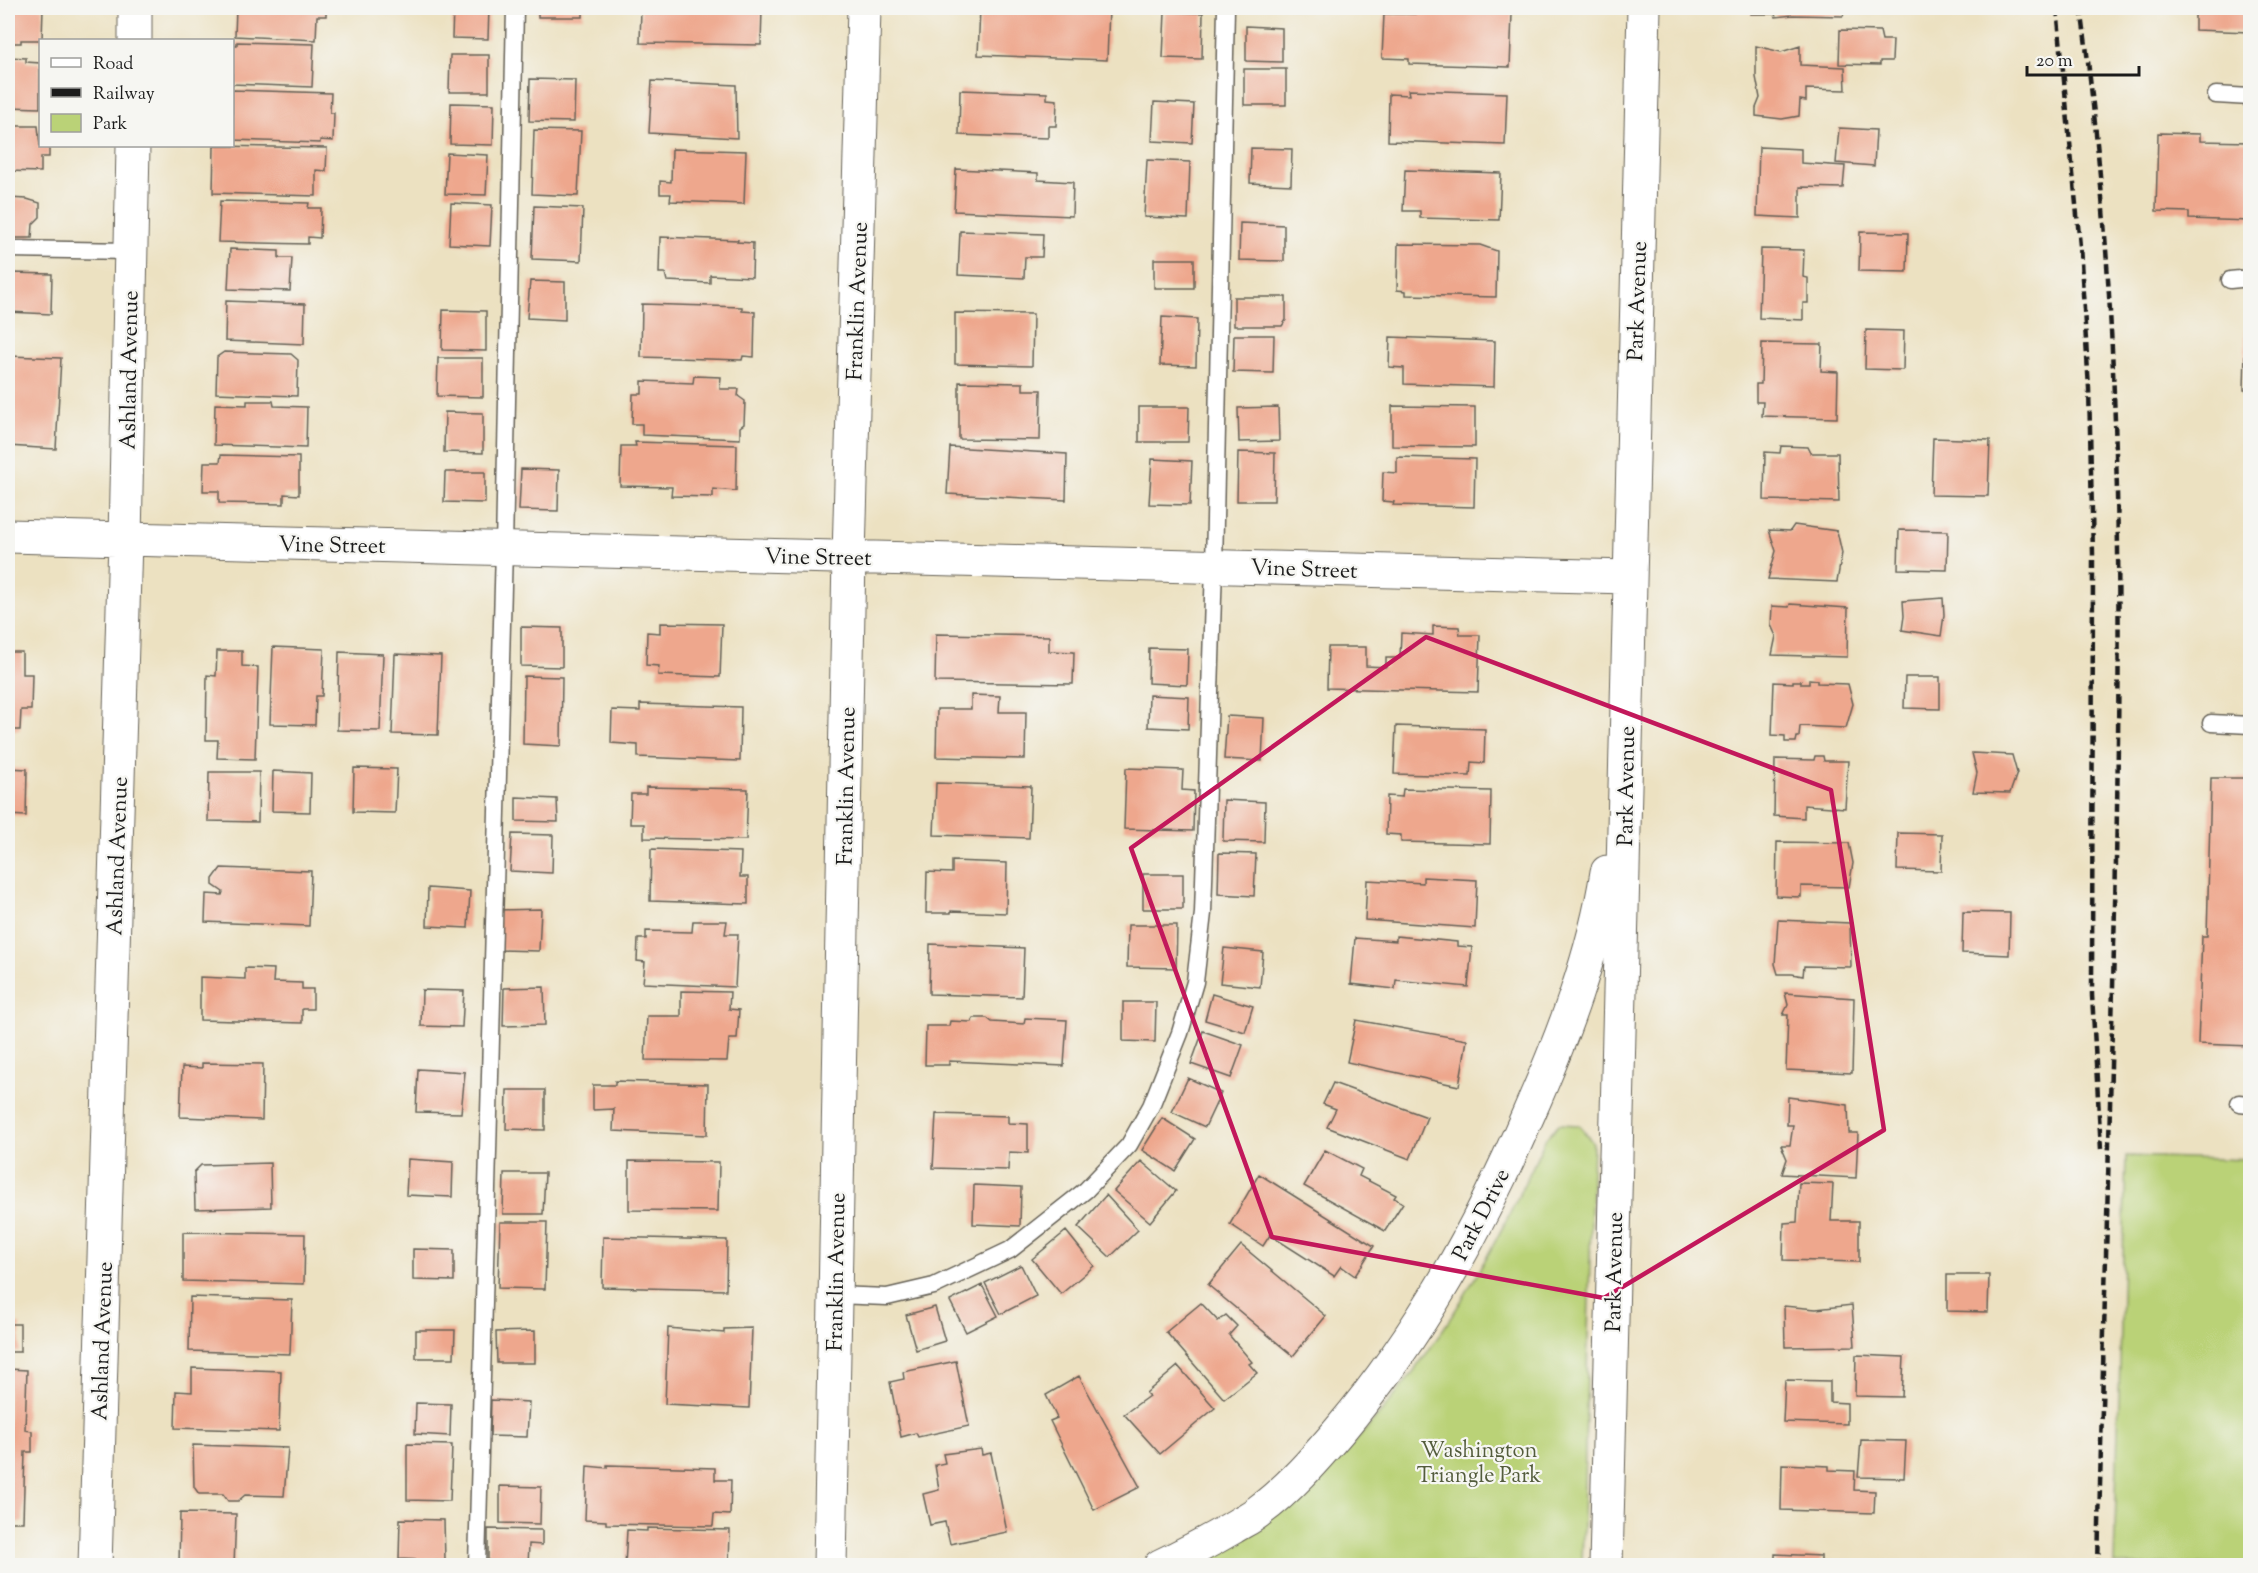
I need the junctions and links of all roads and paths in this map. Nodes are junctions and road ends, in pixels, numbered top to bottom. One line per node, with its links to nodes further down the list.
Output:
1 (135, 8): 6 (street)
2 (514, 8): 16 (lane)
3 (864, 8): 17 (street, Franklin Avenue)
4 (1226, 8): 18 (lane)
5 (1644, 8): 19 (street, Park Avenue)
6 (135, 39)
7 (2216, 95): 8 (lane)
8 (2250, 97)
9 (133, 147): 11 (street, Ashland Avenue)
10 (8, 249): 11 (lane)
11 (130, 252): 15 (street, Ashland Avenue)
12 (2250, 278): 13 (lane)
13 (2230, 280)
14 (8, 536): 15 (street, Vine Street)
15 (125, 540): 16 (street, Vine Street); 24 (street, Ashland Avenue)
16 (504, 548): 17 (street, Vine Street); 25 (lane)
17 (849, 556): 18 (street, Vine Street); 23 (street, Franklin Avenue)
18 (1214, 566): 19 (street, Vine Street); 23 (lane)
19 (1629, 577): 22 (street, Park Avenue)
20 (2211, 723): 21 (lane)
21 (2250, 725)
22 (1626, 755): 27 (street, Park Drive); 28 (street, Park Avenue)
23 (835, 1295): 26 (street, Franklin Avenue)
24 (95, 1566)
25 (477, 1566)
26 (830, 1566)
27 (1160, 1566)
28 (1606, 1566)

